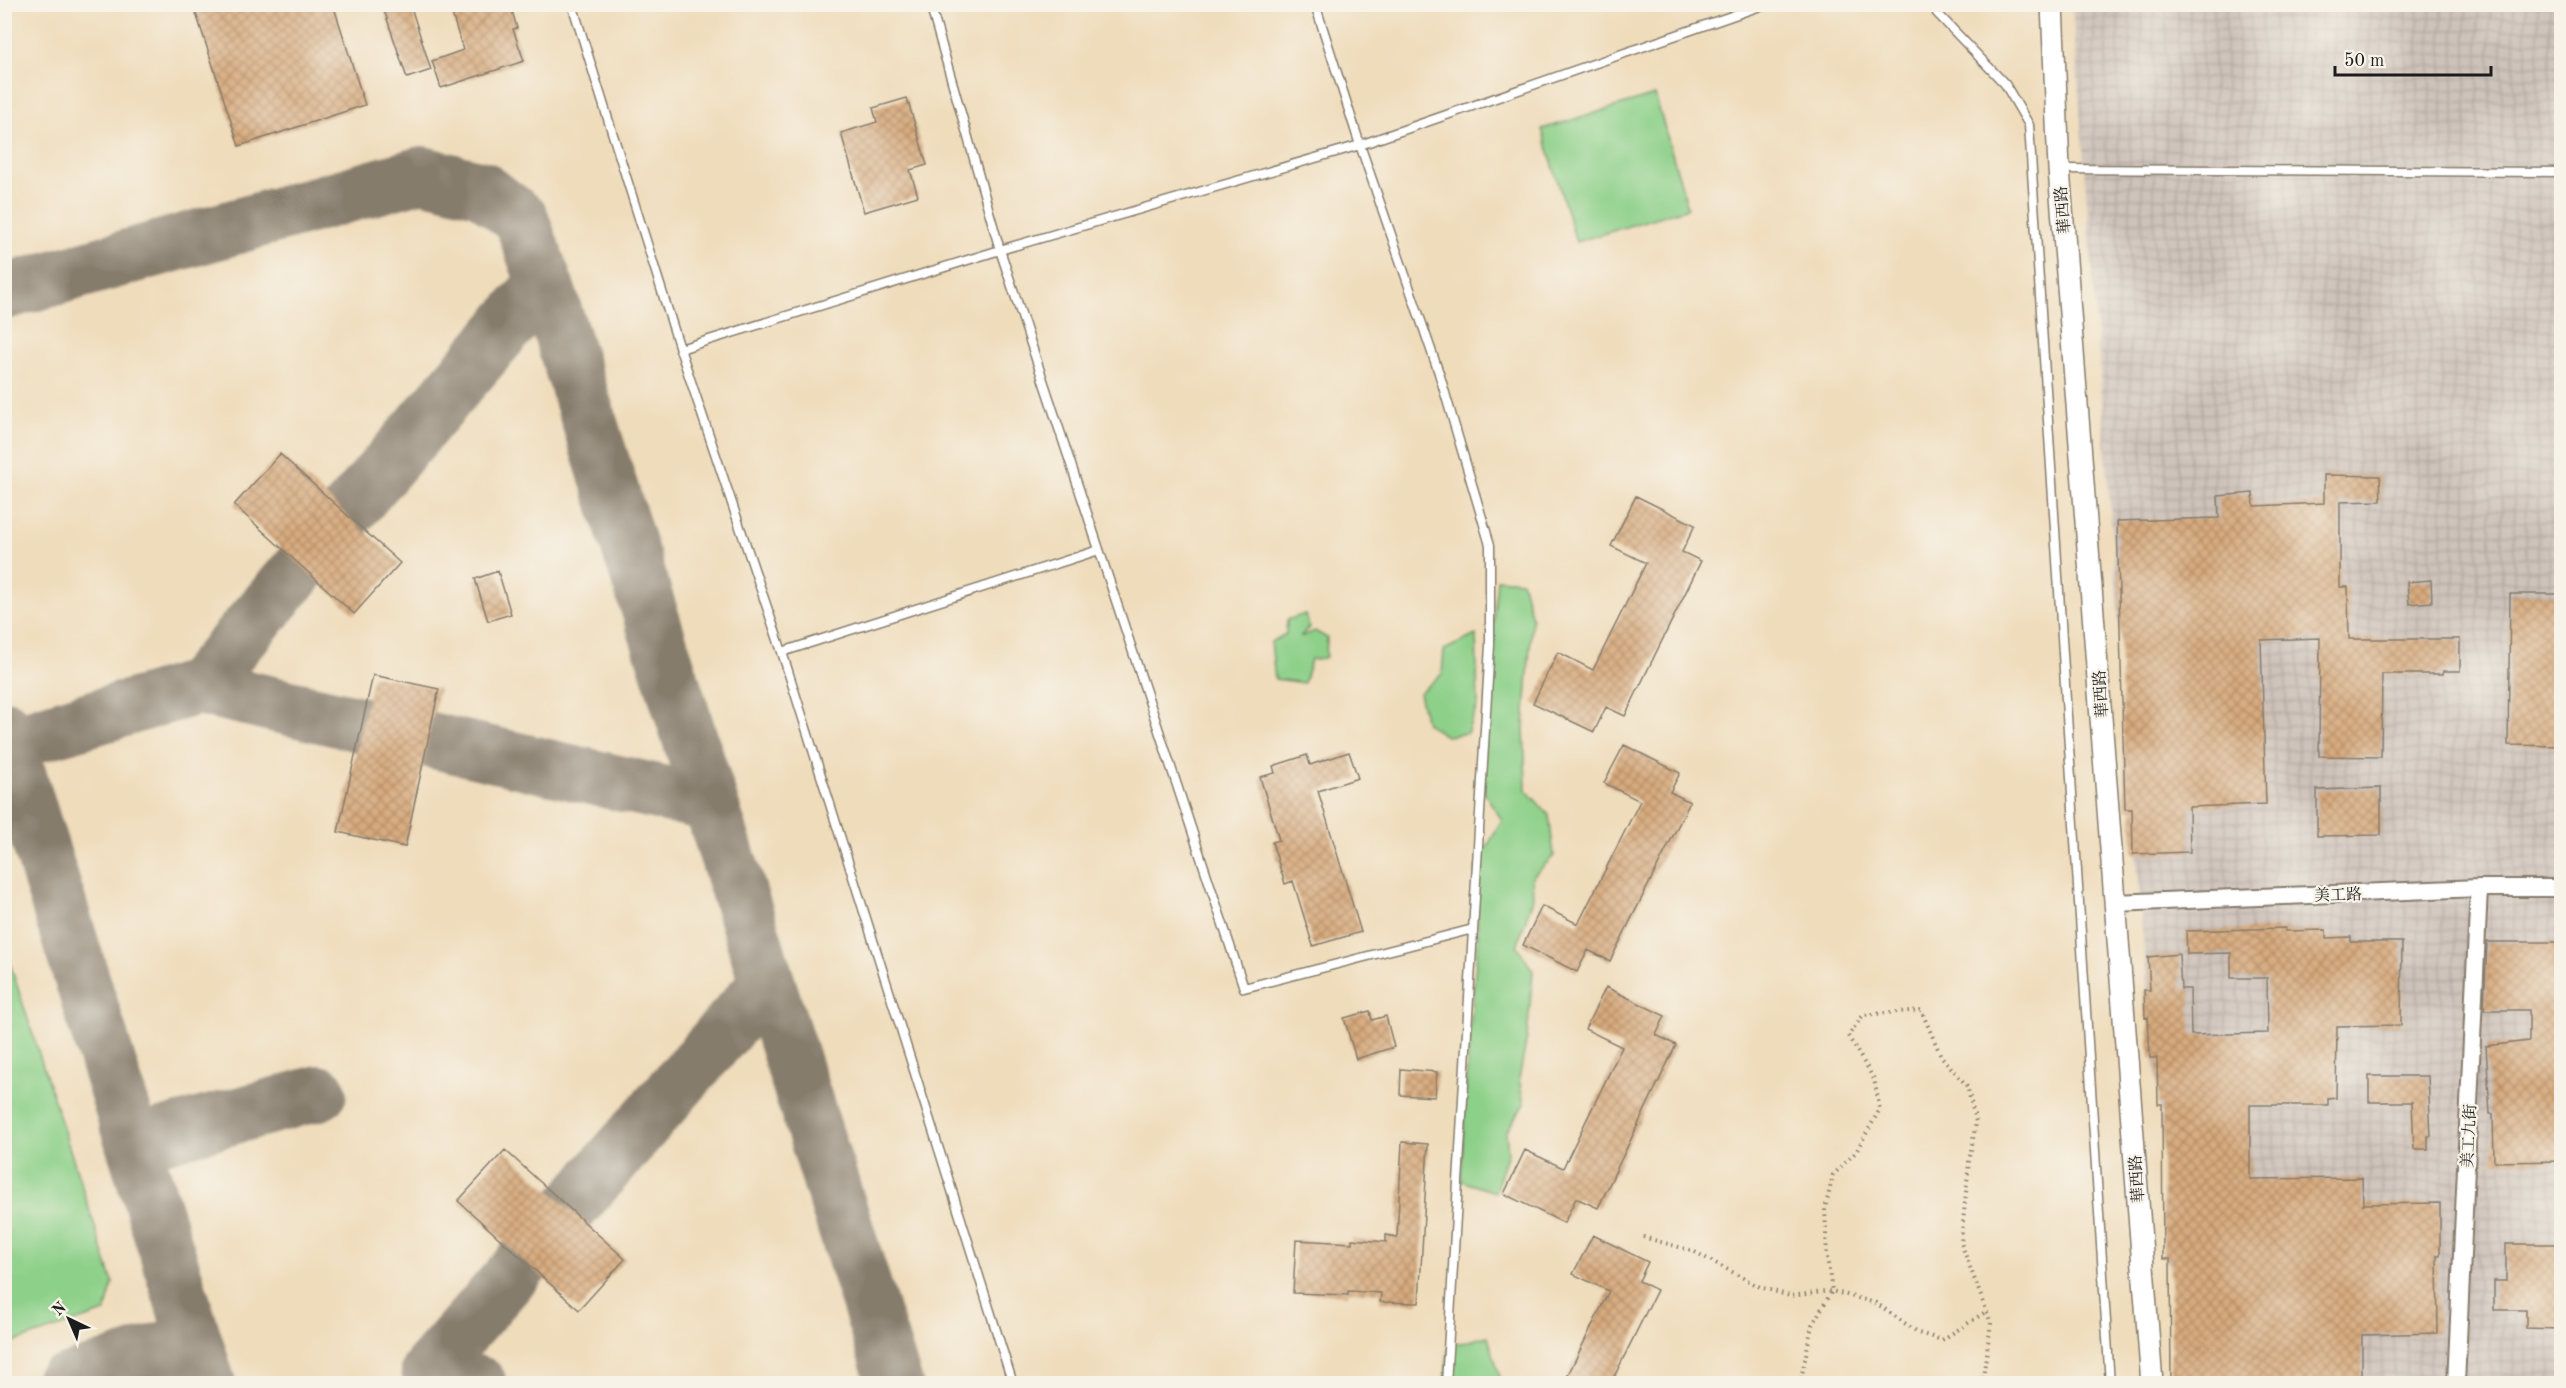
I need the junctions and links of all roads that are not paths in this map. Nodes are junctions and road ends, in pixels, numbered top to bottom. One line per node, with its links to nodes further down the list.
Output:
1 (572, 4): 11 (lane)
2 (930, 4): 10 (lane)
3 (1315, 4): 7 (lane)
4 (1766, 4): 7 (lane)
5 (1935, 4): 20 (lane)
6 (2052, 4): 8 (street, 華西路)
7 (1360, 145): 10 (lane); 17 (lane)
8 (2059, 169): 9 (lane); 16 (street, 華西路)
9 (2562, 172)
10 (1000, 250): 11 (lane); 12 (lane)
11 (680, 349): 13 (lane)
12 (1100, 550): 13 (lane); 17 (lane)
13 (782, 652): 18 (lane)
14 (2480, 888): 15 (street, 美工路); 16 (street, 美工路); 22 (street, 美工九街)
15 (2562, 888)
16 (2115, 903): 21 (street, 華西路)
17 (1473, 929): 19 (lane)
18 (1013, 1383)
19 (1446, 1383)
20 (2110, 1383)
21 (2152, 1383)
22 (2456, 1383)

